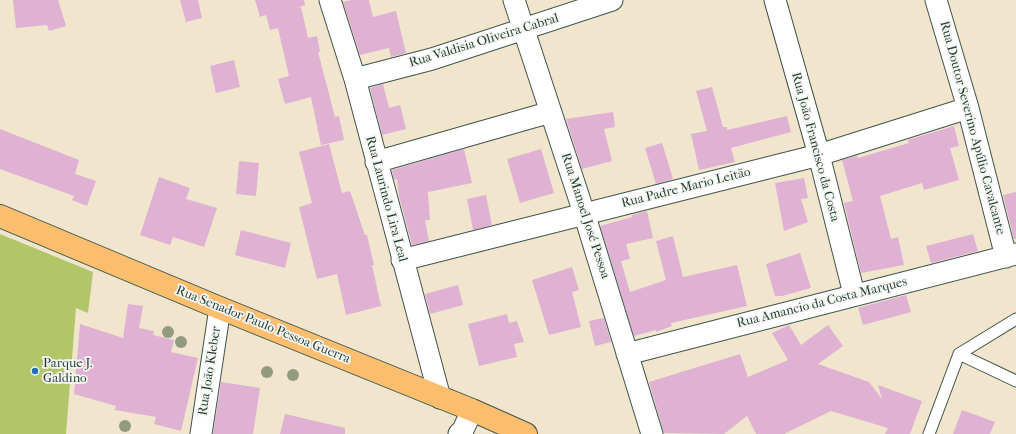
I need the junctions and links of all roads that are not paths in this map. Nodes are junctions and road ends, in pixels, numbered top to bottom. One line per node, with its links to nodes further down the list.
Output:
1 (330, 0): 7 (street, Rua Laurindo Lira Leal)
2 (514, 0): 6 (street, Rua Manoel José Pessoa)
3 (612, 0): 6 (street, Rua Valdisia Oliveira Cabral)
4 (775, 0): 10 (street, Rua João Francisco da Costa)
5 (936, 0): 8 (street, Rua Doutor Severino Apúlio Cavalcante)
6 (524, 29): 7 (street, Rua Valdisia Oliveira Cabral); 9 (street, Rua Manoel José Pessoa)
7 (354, 79): 11 (street, Rua Laurindo Lira Leal)
8 (968, 108): 10 (street, Rua Padre Mario Leitão); 14 (street, Rua Doutor Severino Apúlio Cavalcante)
9 (551, 112): 11 (street); 12 (street, Rua Manoel José Pessoa)
10 (818, 155): 12 (street, Rua Padre Mario Leitão); 16 (street, Rua João Francisco da Costa)
11 (376, 162): 15 (street, Rua Laurindo Lira Leal)
12 (584, 213): 15 (street, Rua Padre Mario Leitão); 19 (street, Rua Manoel José Pessoa)
13 (0, 216): 17 (main road, Rua Senador Paulo Pessoa Guerra)
14 (1011, 256): 16 (street, Rua Amancio da Costa Marques)
15 (402, 260): 22 (street, Rua Laurindo Lira Leal)
16 (854, 294): 19 (street, Rua Amancio da Costa Marques)
17 (220, 308): 22 (main road, Rua Senador Paulo Pessoa Guerra); 24 (street, Rua João Kleber)
18 (1016, 319): 20 (lane)
19 (627, 354): 27 (street, Rua Manoel José Pessoa)
20 (959, 354): 21 (lane); 28 (lane)
21 (1016, 382)
22 (440, 398): 23 (main road, Rua Senador Paulo Pessoa Guerra)
23 (472, 410): 25 (street); 26 (main road, Rua Senador Paulo Pessoa Guerra)
24 (201, 434)
25 (459, 434)
26 (526, 434)
27 (652, 434)
28 (929, 434)

